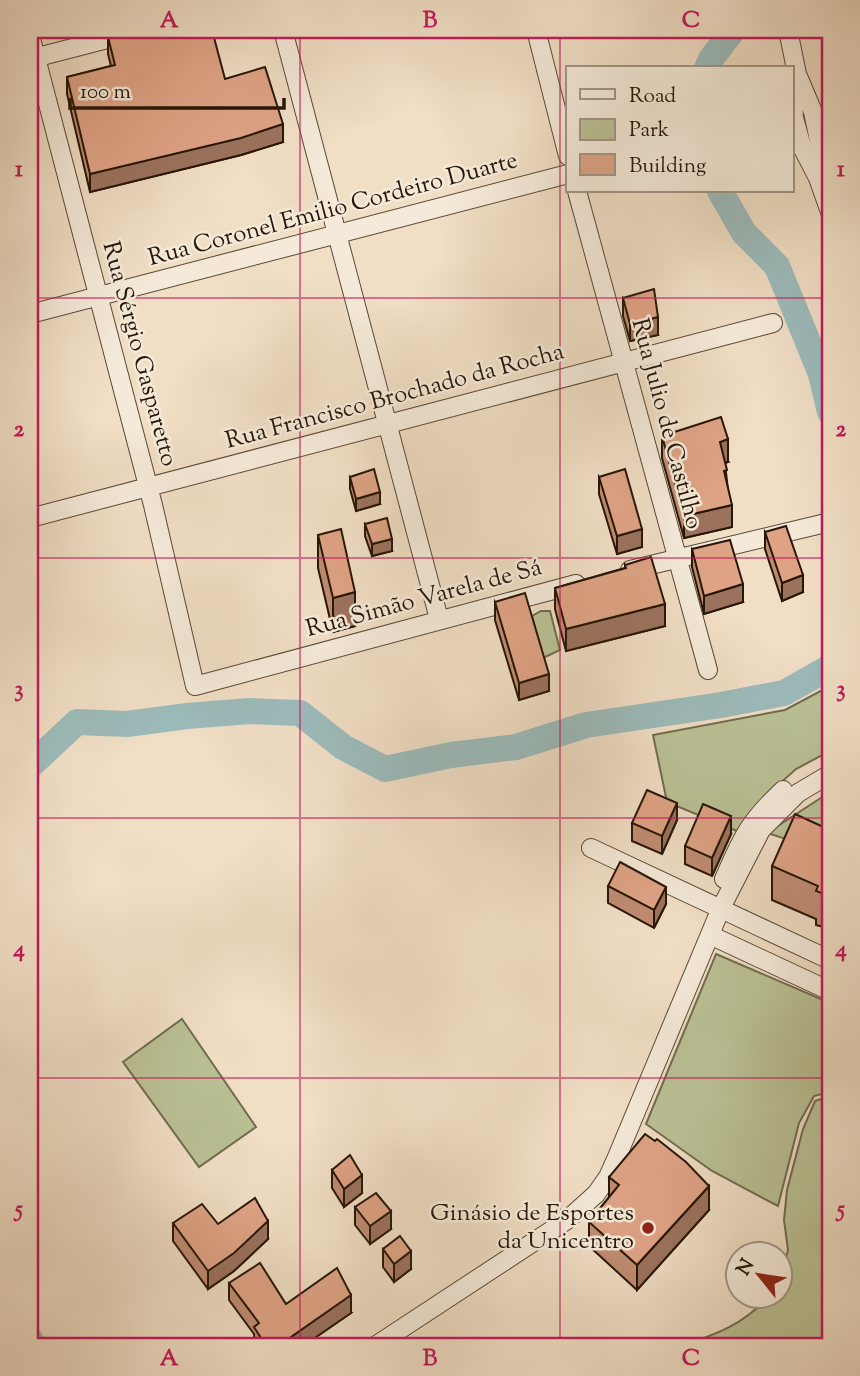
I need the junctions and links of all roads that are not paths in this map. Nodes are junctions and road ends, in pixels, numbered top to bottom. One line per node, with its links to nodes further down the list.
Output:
1 (142, 30): 7 (street)
2 (283, 30): 16 (street)
3 (536, 30): 11 (street)
4 (778, 30): 8 (street)
5 (788, 30): 13 (street)
6 (30, 35): 7 (street, Rua Sérgio Gasparetto)
7 (33, 58): 17 (street, Rua Sérgio Gasparetto)
8 (788, 66)
9 (794, 83): 13 (street)
10 (794, 118): 13 (street)
11 (566, 148)
12 (566, 175): 16 (street, Rua Coronel Emilio Cordeiro Duarte)
13 (824, 180): 15 (street)
14 (577, 192): 20 (street, Rua Julio de Castilho)
15 (830, 212)
16 (337, 234): 17 (street, Rua Coronel Emilio Cordeiro Duarte); 21 (street)
17 (98, 296): 18 (street, Rua Coronel Emilio Cordeiro Duarte); 22 (street, Rua Sérgio Gasparetto)
18 (30, 314)
19 (774, 323): 20 (street, Rua Francisco Brochado da Rocha)
20 (624, 362): 21 (street, Rua Francisco Brochado da Rocha); 25 (street, Rua Julio de Castilho)
21 (387, 424): 22 (street, Rua Francisco Brochado da Rocha); 26 (street)
22 (148, 487): 23 (street, Rua Francisco Brochado da Rocha); 28 (street, Rua Sérgio Gasparetto)
23 (30, 518)
24 (830, 522): 25 (street, Rua Simão Varela de Sá)
25 (678, 558): 26 (street, Rua Simão Varela de Sá); 27 (street, Rua Julio de Castilho)
26 (439, 619): 28 (street, Rua Simão Varela de Sá)
27 (708, 670)
28 (195, 687)
29 (830, 760): 32 (street)
30 (830, 774): 32 (street)
31 (591, 848): 32 (street)
32 (717, 906): 33 (street); 34 (street)
33 (710, 935): 35 (street); 36 (street)
34 (830, 960)
35 (830, 991)
36 (375, 1346)

